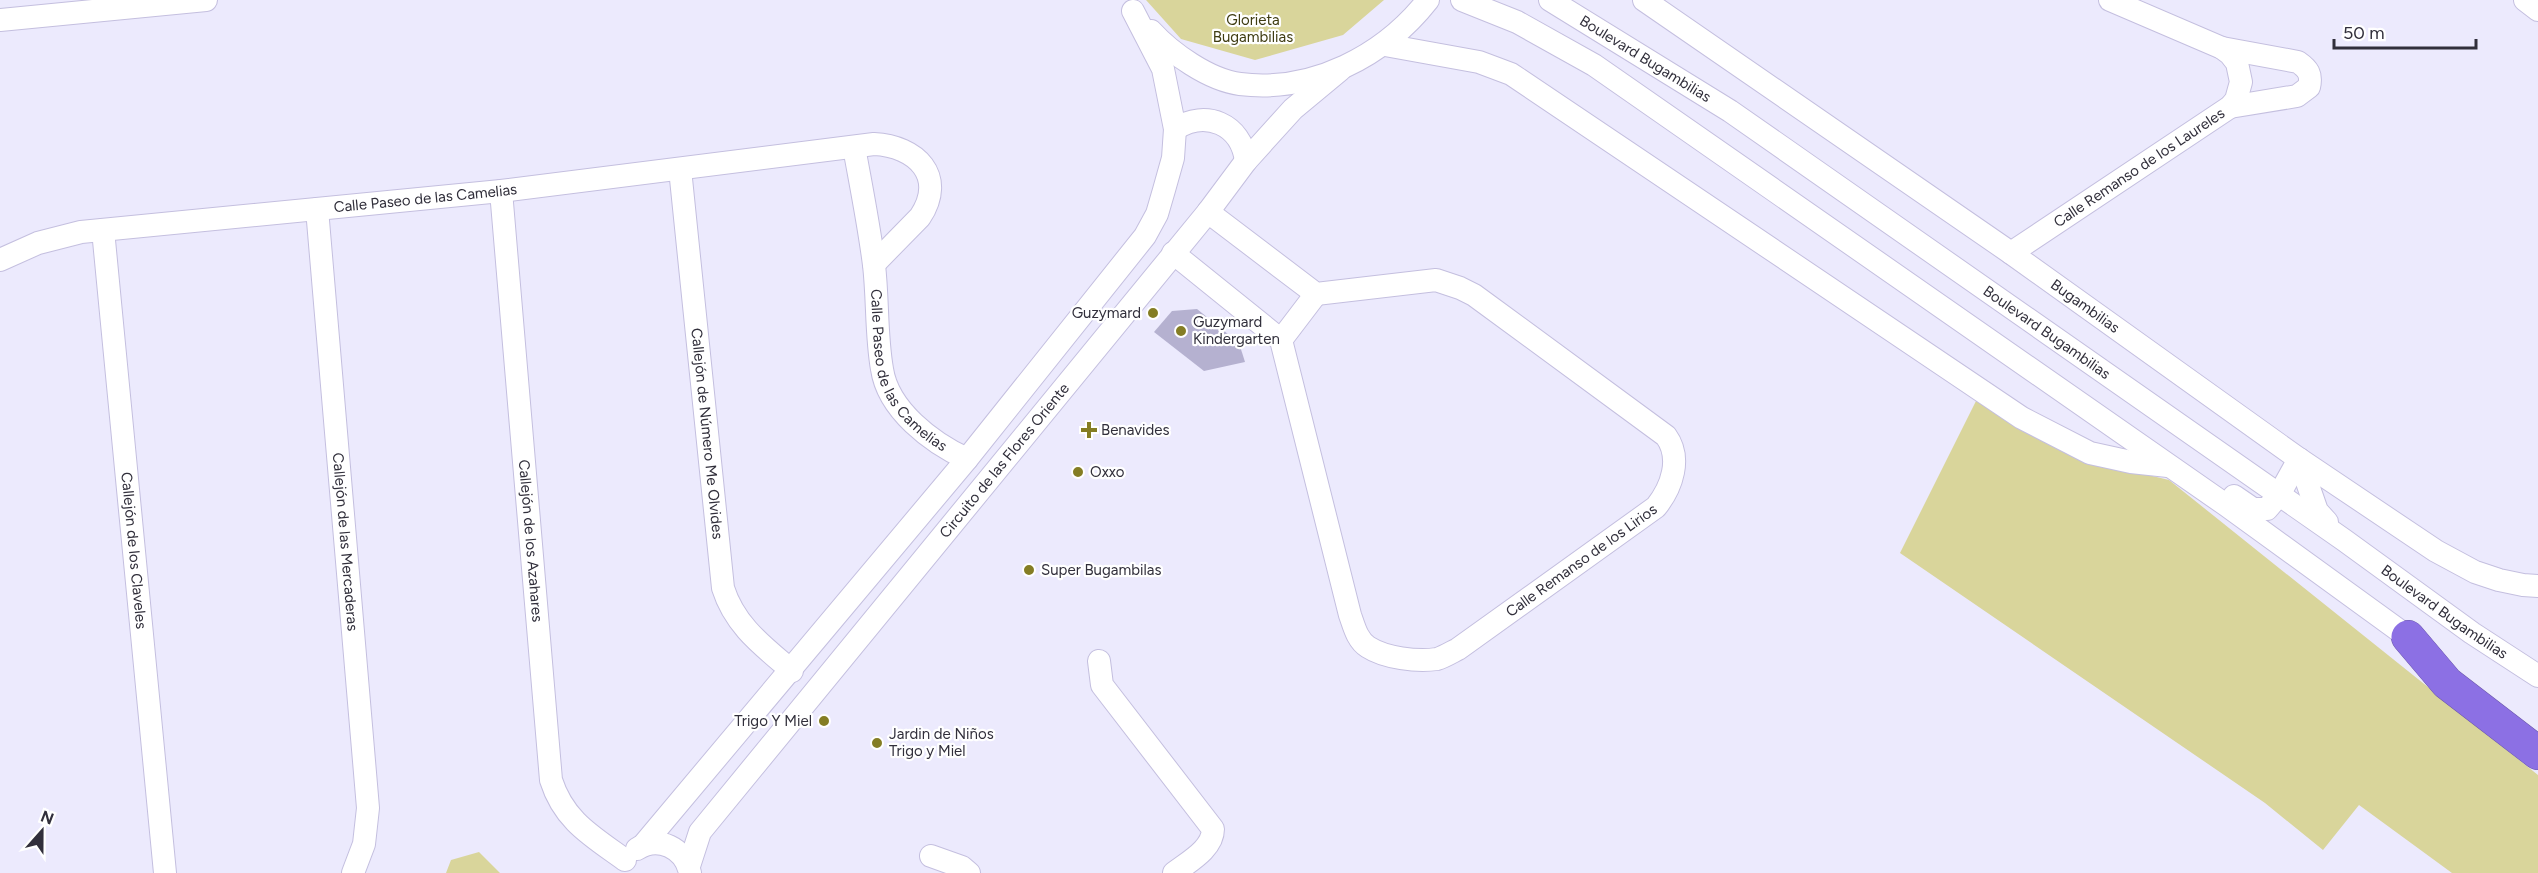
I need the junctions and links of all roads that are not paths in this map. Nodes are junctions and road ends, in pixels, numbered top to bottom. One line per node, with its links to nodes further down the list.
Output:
1 (206, 0): 10 (street)
2 (1428, 0): 11 (street)
3 (1462, 0): 31 (street)
4 (1550, 0): 32 (street, Boulevard Bugambilias)
5 (1644, 0): 24 (street, Bugambilias)
6 (2110, 0): 12 (street, Calle Remanso de los Laureles)
7 (2525, 0): 9 (street)
8 (1129, 5): 13 (street); 15 (street, Circuito de las Flores Oriente)
9 (2538, 10)
10 (0, 20)
11 (1384, 45): 13 (street); 31 (street)
12 (2222, 48): 14 (street, Calle Remanso de los Laureles); 14 (street)
13 (1340, 70): 17 (street, Circuito de las Flores Oriente)
14 (2230, 107): 24 (street, Calle Remanso de los Laureles)
15 (1175, 129): 17 (street); 29 (street, Circuito de las Flores Oriente)
16 (854, 147): 18 (street, Calle Paseo de las Camelias); 26 (street, Calle Paseo de las Camelias); 26 (street, Calle Paseo de las Camelias)
17 (1246, 160): 21 (street, Circuito de las Flores Oriente)
18 (680, 169): 19 (street, Calle Paseo de las Camelias); 37 (street, Callejón de Número Me Olvides)
19 (501, 191): 20 (street, Calle Paseo de las Camelias); 43 (street, Callejón de los Azahares)
20 (317, 209): 22 (street, Calle Paseo de las Camelias); 46 (street, Callejón de las Mercaderas)
21 (1208, 212): 23 (street, Circuito de las Flores Oriente); 27 (street)
22 (103, 230): 25 (street, Calle Paseo de las Camelias); 45 (street, Callejón de los Claveles)
23 (1173, 253): 28 (street); 44 (street, Circuito de las Flores Oriente)
24 (2011, 254): 30 (street, Bugambilias)
25 (0, 260)
26 (874, 264): 29 (street, Calle Paseo de las Camelias)
27 (1316, 294): 28 (street); 28 (street, Calle Remanso de los Lirios)
28 (1281, 340)
29 (967, 459): 37 (street, Circuito de las Flores Oriente)
30 (2298, 459): 32 (street); 33 (street); 34 (street, Bugambilias)
31 (2178, 472): 32 (street); 35 (street)
32 (2279, 495): 33 (street, Boulevard Bugambilias)
33 (2344, 540): 38 (street, Boulevard Bugambilias)
34 (2538, 586)
35 (2408, 638): 39 (highway); 40 (highway)
36 (1099, 661): 48 (street)
37 (792, 671): 41 (street, Circuito de las Flores Oriente)
38 (2538, 676)
39 (2538, 724)
40 (2538, 753)
41 (645, 843): 43 (street, Circuito de las Flores Oriente); 44 (street)
42 (931, 856): 47 (street)
43 (622, 867)
44 (689, 869)
45 (165, 873)
46 (353, 873)
47 (969, 873)
48 (1174, 873)

